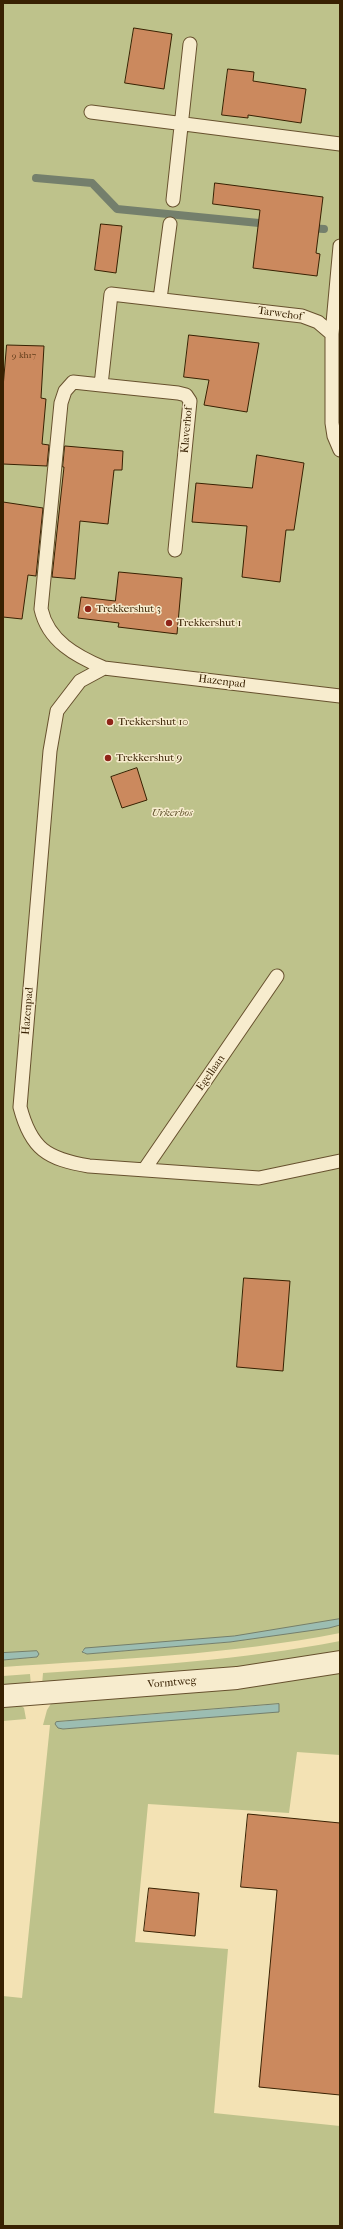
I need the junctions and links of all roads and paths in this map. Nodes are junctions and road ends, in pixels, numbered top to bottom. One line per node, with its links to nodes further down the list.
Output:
1 (190, 44): 3 (lane)
2 (92, 112): 3 (lane)
3 (181, 123): 4 (lane); 5 (lane)
4 (340, 144)
5 (172, 200)
6 (170, 224): 8 (lane)
7 (340, 246): 9 (lane)
8 (160, 299): 9 (lane, Tarwehof); 11 (lane, Tarwehof)
9 (332, 334): 10 (lane)
10 (336, 377): 12 (lane)
11 (101, 385): 13 (lane, Klaverhof); 14 (lane, Klaverhof)
12 (340, 450)
13 (175, 550)
14 (43, 583): 15 (lane, Hazenpad)
15 (104, 668): 16 (lane, Hazenpad); 19 (lane, Hazenpad)
16 (340, 696)
17 (277, 976): 19 (lane, Egellaan)
18 (340, 1162): 19 (lane, Hazenpad)
19 (144, 1170)
20 (340, 1662): 21 (street, Vormtweg)
21 (3, 1696)

